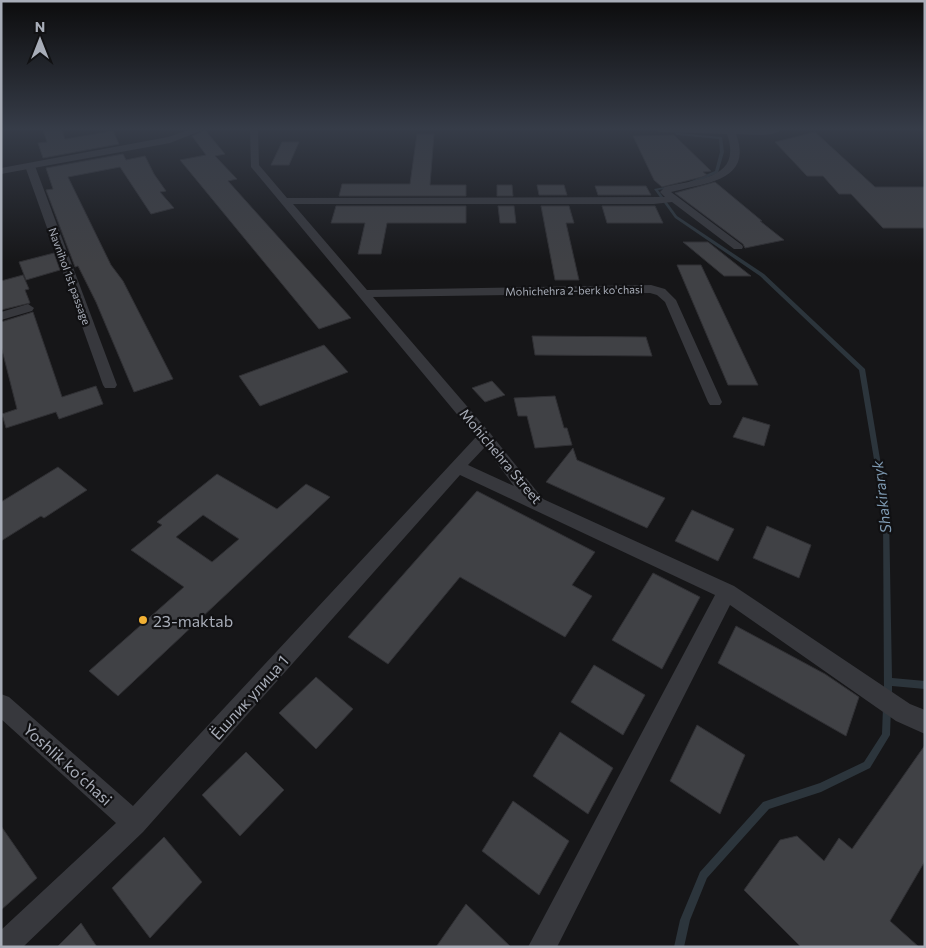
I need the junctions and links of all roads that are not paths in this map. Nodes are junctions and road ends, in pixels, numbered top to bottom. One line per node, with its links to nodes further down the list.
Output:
1 (33, 174): 10 (street, Navnihol 1st passage)
2 (262, 174): 5 (street, Mohichehra Street)
3 (723, 174): 4 (street)
4 (674, 199): 5 (street); 6 (street)
5 (284, 201): 7 (street, Mohichehra Street)
6 (738, 247)
7 (364, 294): 11 (street, Mohichehra 2-berk ko'chasi); 12 (street, Mohichehra Street)
8 (28, 308): 9 (street)
9 (1, 316)
10 (110, 385)
11 (715, 402)
12 (485, 437): 13 (street, Ёшлик улица 1); 14 (street, Mohichehra Street)
13 (457, 467): 14 (street); 18 (street, Ёшлик улица 1)
14 (537, 504): 15 (street, Mohichehra Street)
15 (727, 592): 17 (street, Mohichehra Street); 20 (street)
16 (1, 704): 18 (street, Yoshlik koʻchasi)
17 (925, 723)
18 (134, 823): 19 (street, Ёшлик улица 1)
19 (3, 947)
20 (542, 947)

